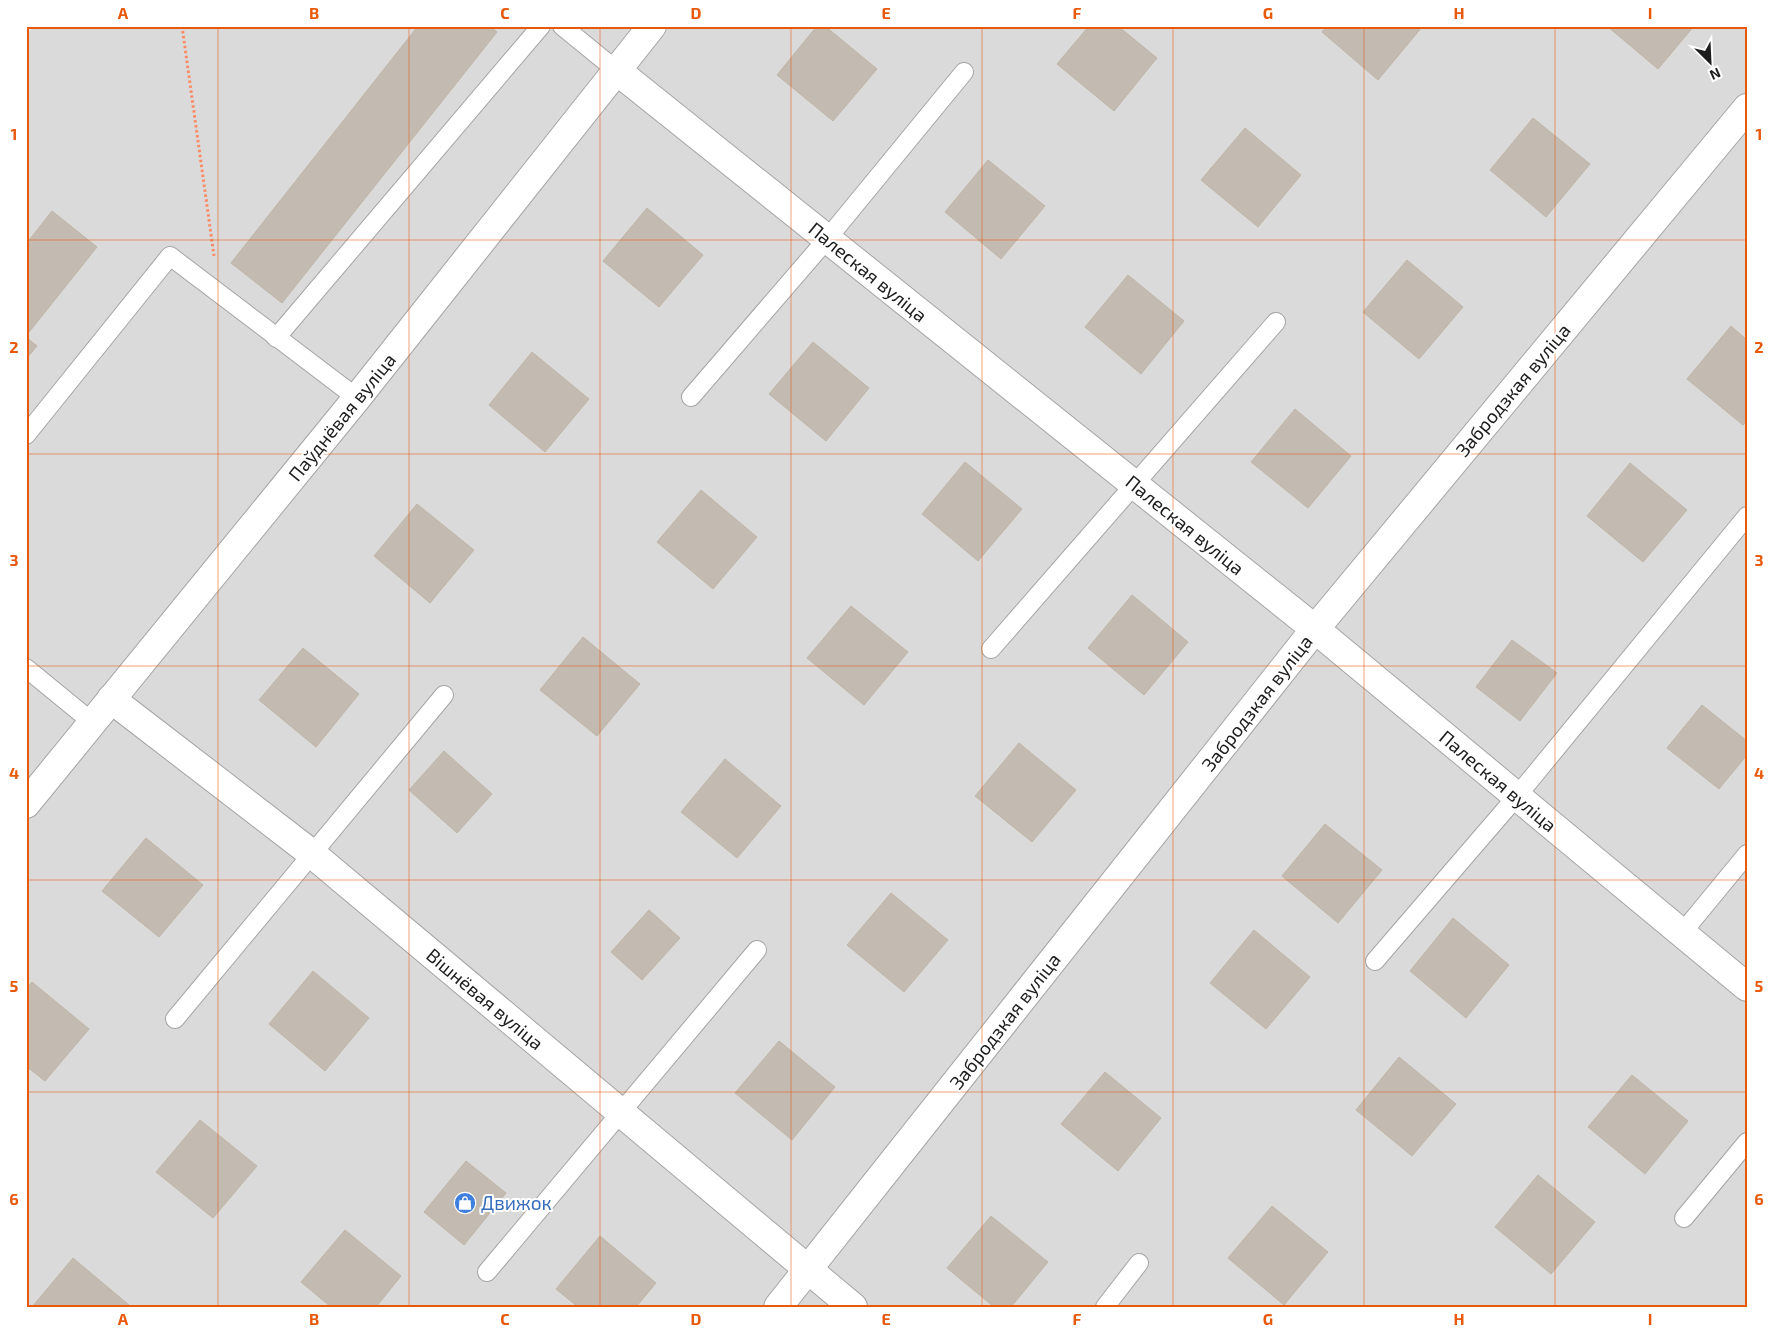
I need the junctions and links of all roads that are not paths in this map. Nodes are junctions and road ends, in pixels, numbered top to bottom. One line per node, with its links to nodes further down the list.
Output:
1 (541, 26): 9 (lane)
2 (562, 26): 4 (lane)
3 (652, 26): 4 (street, Паўднёвая вуліца)
4 (616, 70): 7 (street, Палеская вуліца); 11 (street, Паўднёвая вуліца)
5 (964, 72): 7 (lane)
6 (1747, 108): 15 (street, Забродзкая вуліца)
7 (827, 239): 10 (lane); 13 (street, Палеская вуліца)
8 (1276, 322): 13 (lane)
9 (276, 338): 11 (lane); 12 (lane)
10 (691, 397)
11 (358, 398): 19 (street, Паўднёвая вуліца)
12 (26, 435)
13 (1135, 485): 15 (street, Палеская вуліца); 16 (lane)
14 (1747, 516): 21 (lane)
15 (1315, 629): 21 (street, Палеская вуліца); 34 (street, Забродзкая вуліца)
16 (991, 649)
17 (26, 668): 20 (lane)
18 (444, 695): 23 (lane)
19 (112, 699): 20 (street, Паўднёвая вуліца); 23 (street, Вішнёвая вуліца)
20 (92, 722): 22 (street, Паўднёвая вуліца)
21 (1517, 796): 25 (street, Палеская вуліца); 27 (lane)
22 (26, 804)
23 (311, 853): 29 (lane); 30 (street, Вішнёвая вуліца)
24 (1747, 854): 25 (lane)
25 (1682, 933): 28 (street, Палеская вуліца)
26 (757, 950): 30 (lane)
27 (1374, 961)
28 (1747, 987)
29 (175, 1019)
30 (621, 1113): 34 (street, Вішнёвая вуліца); 35 (lane)
31 (1747, 1142): 32 (lane)
32 (1684, 1218)
33 (1139, 1263): 38 (lane)
34 (808, 1270): 36 (street, Забродзкая вуліца); 37 (street, Вішнёвая вуліца)
35 (487, 1272)
36 (778, 1307)
37 (853, 1307)
38 (1104, 1307)

